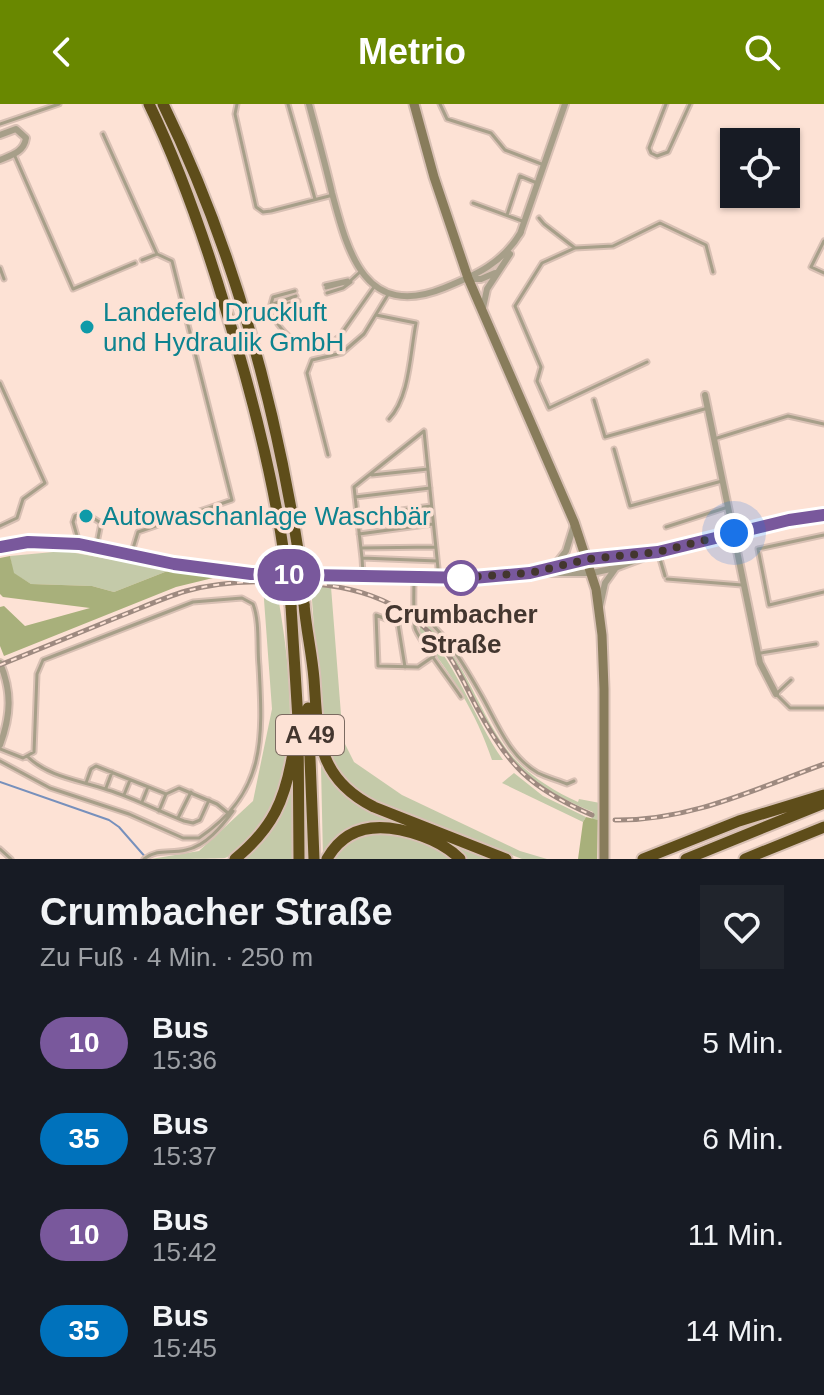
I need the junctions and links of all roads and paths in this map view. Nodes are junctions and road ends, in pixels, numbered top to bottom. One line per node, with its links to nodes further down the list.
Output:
1 (59, 104): 12 (lane)
2 (149, 104): 103 (highway, A 49, bridge)
3 (163, 104): 91 (highway, A 49, bridge)
4 (237, 104): 20 (lane)
5 (288, 104): 20 (lane)
6 (309, 104): 19 (street)
7 (414, 104): 36 (main road)
8 (440, 104): 17 (lane)
9 (565, 104): 17 (street)
10 (666, 104): 11 (lane)
11 (690, 104)
12 (0, 124)
13 (103, 134): 28 (lane)
14 (0, 135): 15 (street)
15 (14, 154): 16 (street); 30 (lane)
16 (0, 160)
17 (544, 165): 18 (street)
18 (537, 183): 22 (lane); 24 (street)
19 (333, 195): 20 (lane); 32 (street)
20 (315, 199)
21 (473, 203): 22 (lane)
22 (507, 215): 24 (lane)
23 (539, 218): 27 (lane)
24 (524, 222): 25 (street)
25 (521, 232): 33 (street); 36 (street)
26 (824, 241): 35 (lane)
27 (575, 248): 34 (lane); 44 (lane)
28 (157, 254): 29 (lane); 78 (lane)
29 (142, 260)
30 (135, 263)
31 (0, 268): 37 (lane)
32 (360, 272): 38 (lane); 39 (street)
33 (497, 272): 36 (street); 41 (street)
34 (713, 272)
35 (824, 273)
36 (468, 278): 40 (street); 41 (main road)
37 (4, 279)
38 (353, 279): 38 (lane)
39 (374, 287): 40 (street); 42 (lane)
40 (389, 293): 43 (lane)
41 (483, 311): 65 (main road)
42 (272, 314): 42 (lane)
43 (376, 315): 49 (lane); 53 (lane)
44 (647, 362)
45 (0, 383): 67 (lane)
46 (705, 395): 48 (street)
47 (594, 400): 48 (lane)
48 (708, 408): 51 (street)
49 (389, 419)
50 (824, 424): 51 (lane)
51 (714, 439): 56 (street)
52 (614, 449): 56 (lane)
53 (328, 455)
54 (428, 469): 55 (lane); 55 (lane); 57 (lane)
55 (369, 475): 58 (lane)
56 (722, 481): 60 (street)
57 (430, 488): 58 (lane); 59 (lane)
58 (355, 497): 63 (lane)
59 (431, 506): 63 (lane); 66 (lane)
60 (728, 507): 68 (lane); 69 (street)
61 (78, 515): 72 (lane)
62 (824, 515): 69 (street)
63 (357, 516): 70 (lane)
64 (93, 518): 75 (lane)
65 (574, 522): 80 (main road); 82 (street)
66 (433, 524): 70 (lane); 74 (lane)
67 (0, 526)
68 (666, 527)
69 (734, 533): 77 (street); 89 (street)
70 (359, 534): 76 (lane)
71 (824, 535): 90 (lane)
72 (79, 544): 73 (street); 75 (street)
73 (0, 547)
74 (435, 547): 76 (lane); 81 (lane)
75 (96, 548): 78 (street)
76 (361, 548): 79 (lane)
77 (658, 552): 80 (street); 83 (street); 89 (lane)
78 (131, 555): 86 (street)
79 (362, 558): 81 (lane); 86 (lane)
80 (588, 559): 82 (street); 85 (main road)
81 (437, 561): 88 (lane)
82 (555, 566): 84 (street)
83 (615, 568): 85 (street); 92 (street)
84 (530, 573): 85 (street); 88 (street)
85 (592, 573): 92 (main road)
86 (363, 577): 87 (street)
87 (414, 578): 88 (street); 93 (lane)
88 (439, 578)
89 (745, 585): 95 (street)
90 (824, 592)
91 (304, 608): 132 (highway, A 49); 135 (highway)
92 (600, 609): 136 (main road)
93 (415, 610): 96 (lane); 109 (lane)
94 (816, 644): 95 (lane)
95 (759, 653): 100 (street)
96 (434, 656): 98 (lane); 101 (lane)
97 (0, 663): 104 (street)
98 (405, 667): 98 (lane)
99 (791, 680): 100 (lane)
100 (776, 694): 102 (lane)
101 (461, 697)
102 (824, 708)
103 (298, 720): 130 (highway); 131 (highway, A 49)
104 (0, 747): 105 (lane)
105 (28, 756): 110 (lane); 118 (lane)
106 (0, 761): 122 (lane)
107 (112, 772): 108 (lane); 110 (lane); 112 (lane)
108 (130, 780): 111 (lane); 115 (lane)
109 (574, 781)
110 (86, 783): 112 (lane)
111 (148, 787): 114 (lane); 119 (lane)
112 (106, 789): 115 (lane)
113 (191, 792): 114 (lane); 117 (lane); 123 (lane)
114 (166, 794): 121 (lane)
115 (123, 795): 119 (lane)
116 (824, 795): 127 (highway)
117 (209, 800): 122 (lane); 123 (lane)
118 (240, 801): 122 (lane); 129 (lane)
119 (141, 803): 121 (lane)
120 (824, 803): 137 (highway)
121 (159, 812): 123 (lane)
122 (228, 813)
123 (178, 819)
124 (824, 827): 125 (highway)
125 (805, 835): 138 (highway); 139 (highway)
126 (0, 849): 128 (lane)
127 (644, 858)
128 (11, 859)
129 (144, 859)
130 (235, 859)
131 (299, 859)
132 (314, 859)
133 (327, 859): 134 (highway)
134 (460, 859)
135 (506, 859)
136 (604, 859)
137 (686, 859)
138 (745, 859)
139 (761, 859)

